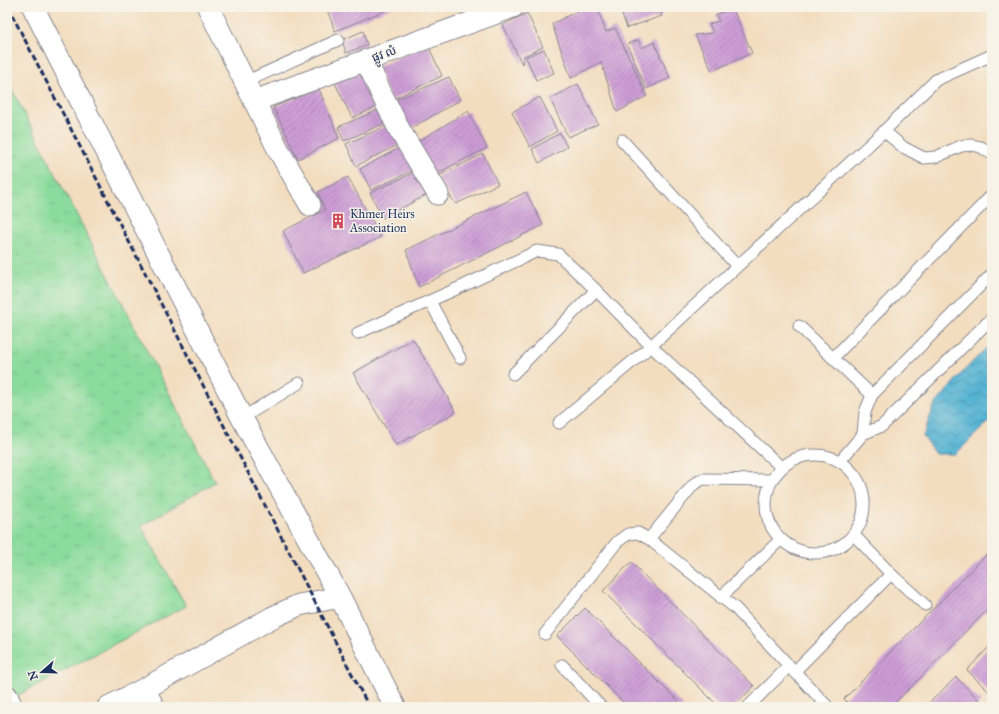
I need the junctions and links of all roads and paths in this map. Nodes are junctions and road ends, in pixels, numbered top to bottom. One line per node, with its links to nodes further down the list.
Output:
1 (33, 7): 28 (street)
2 (208, 7): 7 (street)
3 (504, 8): 6 (street, ផ្លូវ លំ)
4 (338, 40): 7 (lane)
5 (992, 55): 9 (lane)
6 (366, 60): 8 (street, ផ្លូវ លំ); 12 (street)
7 (245, 82): 8 (street)
8 (254, 101): 14 (street)
9 (884, 131): 11 (lane); 15 (lane)
10 (622, 140): 15 (lane)
11 (992, 154)
12 (438, 194)
13 (992, 195): 24 (lane)
14 (310, 205)
15 (737, 266): 22 (lane)
16 (992, 274): 27 (lane)
17 (596, 290): 18 (lane); 22 (lane); 25 (lane)
18 (430, 301): 21 (lane); 23 (lane)
19 (992, 318): 30 (lane)
20 (799, 326): 24 (lane)
21 (358, 333)
22 (651, 346): 29 (lane); 32 (lane)
23 (460, 358)
24 (833, 358): 27 (lane)
25 (513, 374)
26 (299, 383): 28 (lane)
27 (872, 395): 30 (lane)
28 (242, 418): 38 (street)
29 (559, 423)
30 (863, 434): 31 (lane)
31 (840, 461): 32 (lane); 34 (lane)
32 (781, 467): 33 (lane)
33 (771, 480): 35 (lane); 36 (lane)
34 (854, 535): 36 (lane); 37 (lane)
35 (649, 540): 39 (lane); 41 (lane)
36 (780, 540): 39 (lane)
37 (891, 574): 40 (lane); 43 (lane)
38 (340, 596): 44 (street); 49 (street)
39 (721, 598): 43 (lane)
40 (925, 605)
41 (544, 634)
42 (562, 665): 50 (lane)
43 (792, 669): 51 (lane); 52 (lane)
44 (144, 689): 47 (street); 48 (street)
45 (7, 696): 46 (street)
46 (12, 707)
47 (108, 707)
48 (154, 707)
49 (395, 707)
50 (601, 707)
51 (748, 707)
52 (828, 707)

